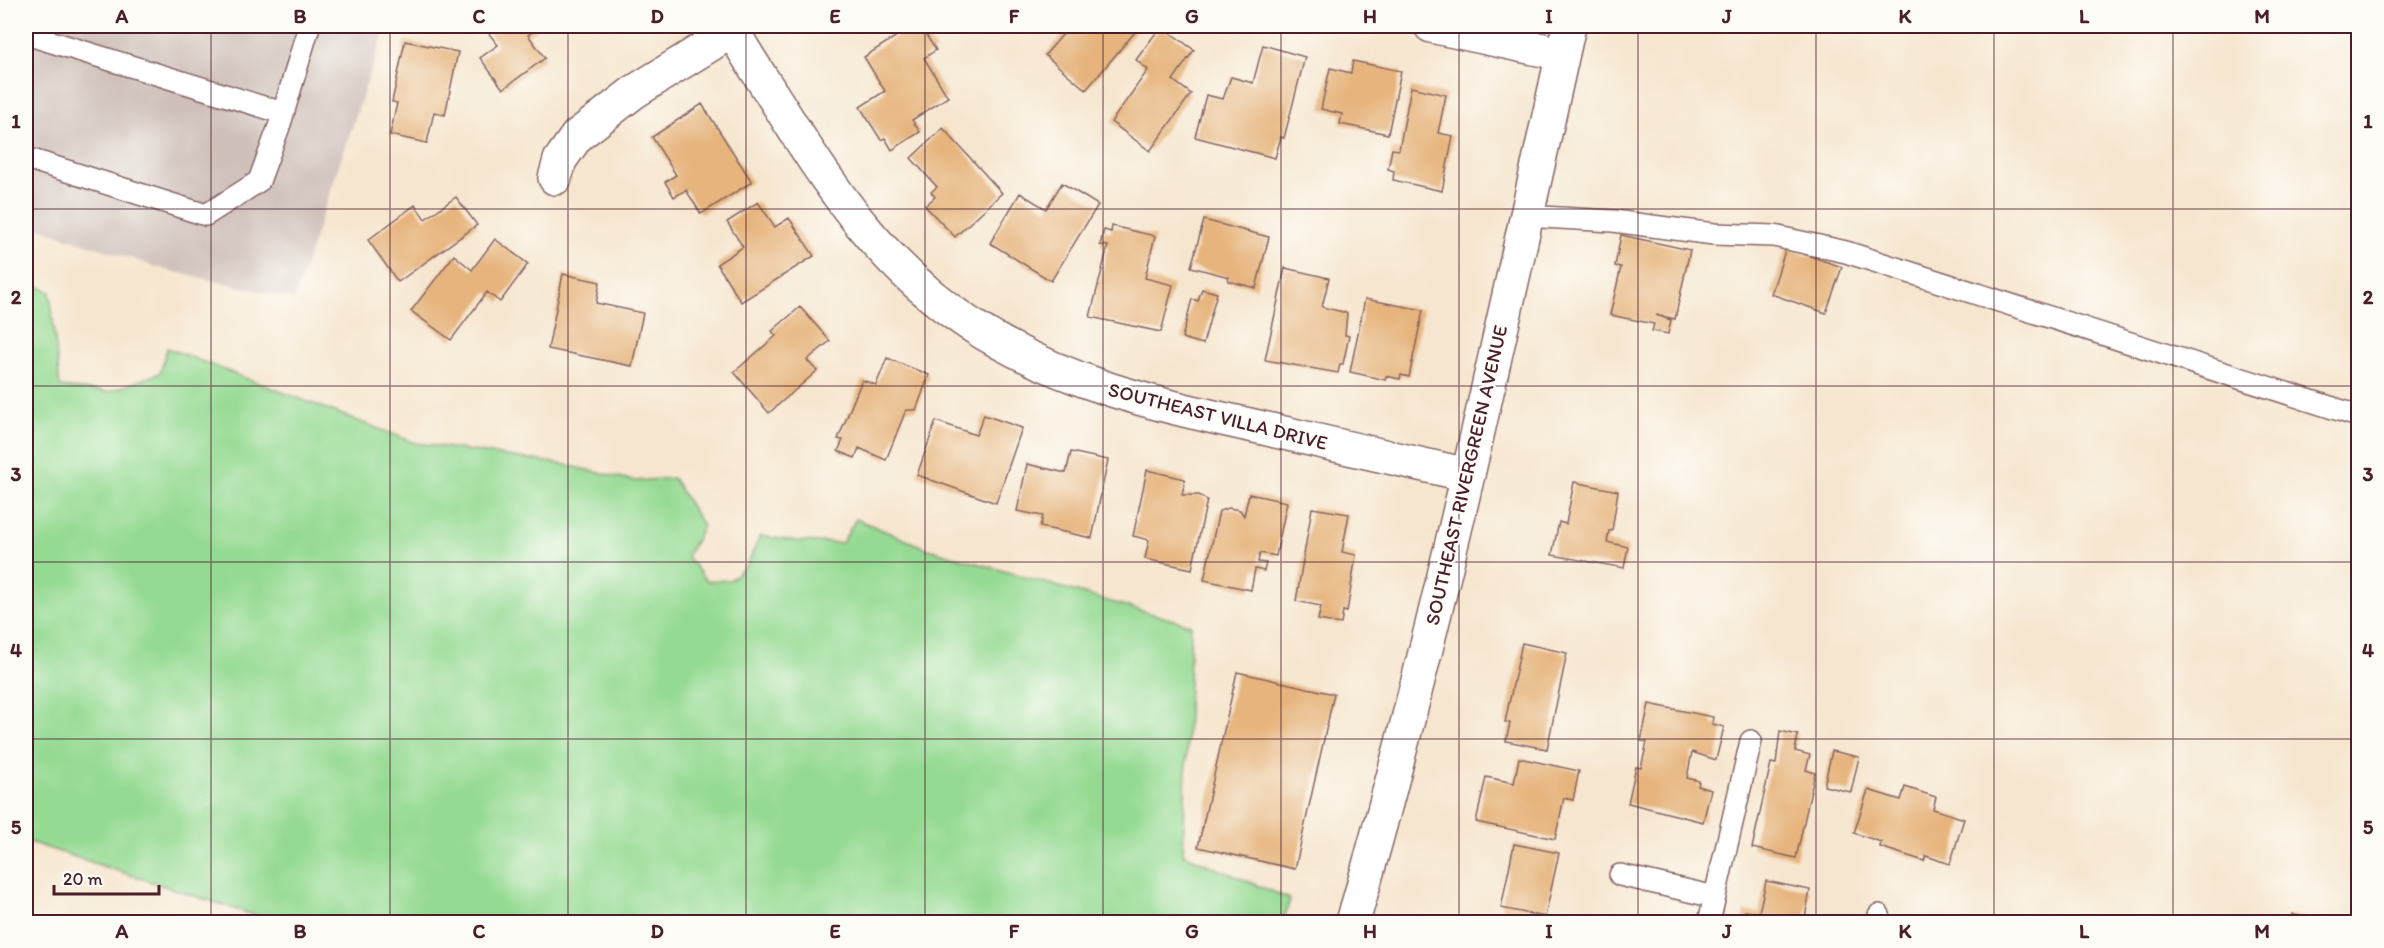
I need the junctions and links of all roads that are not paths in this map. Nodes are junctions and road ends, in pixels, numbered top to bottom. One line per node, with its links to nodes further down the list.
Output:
1 (309, 26): 6 (lane)
2 (1431, 26): 5 (street)
3 (731, 28): 8 (street); 11 (street, SOUTHEAST VILLA DRIVE)
4 (26, 34): 6 (lane)
5 (1565, 40): 9 (street, SOUTHEAST RIVERGREEN AVENUE)
6 (283, 113): 7 (lane)
7 (26, 158)
8 (555, 178)
9 (1524, 216): 10 (lane); 11 (street, SOUTHEAST RIVERGREEN AVENUE)
10 (2358, 416)
11 (1468, 475): 15 (street, SOUTHEAST RIVERGREEN AVENUE)
12 (1751, 741): 14 (lane)
13 (1620, 875): 14 (lane)
14 (1715, 897): 16 (lane)
15 (1353, 922)
16 (1709, 922)

